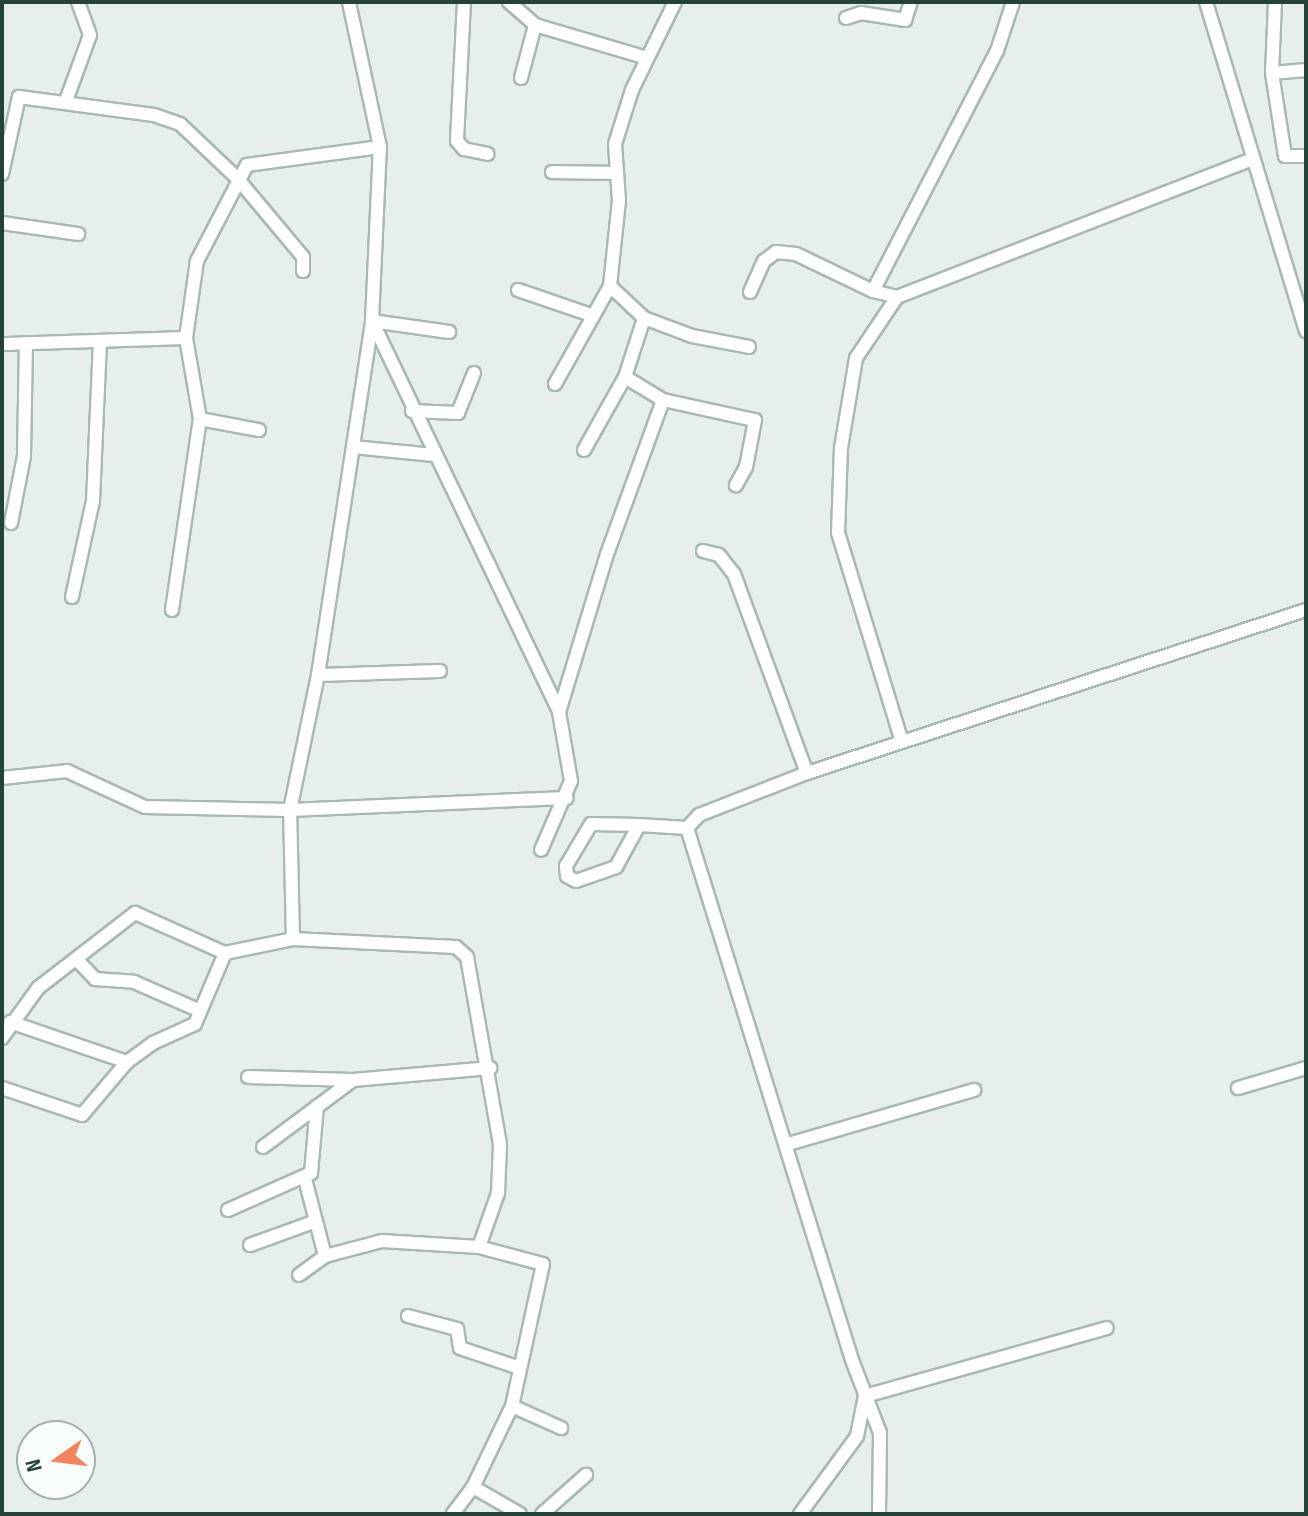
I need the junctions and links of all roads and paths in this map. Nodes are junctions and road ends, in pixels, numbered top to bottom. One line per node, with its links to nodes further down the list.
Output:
1 (78, 2): 16 (street)
2 (349, 2): 17 (street)
3 (464, 2): 18 (street)
4 (509, 2): 11 (street)
5 (675, 2): 12 (street)
6 (911, 2): 10 (street)
7 (1013, 2): 30 (street)
8 (1206, 2): 20 (street)
9 (1275, 2): 14 (street)
10 (846, 18)
11 (535, 25): 12 (street); 15 (street)
12 (647, 58): 22 (street)
13 (1306, 70): 14 (street)
14 (1272, 73): 19 (street)
15 (521, 78)
16 (66, 101): 23 (street); 24 (street)
17 (380, 147): 24 (street); 35 (street)
18 (487, 154)
19 (1306, 156)
20 (1253, 159): 32 (street); 36 (street)
21 (552, 172): 22 (street)
22 (617, 173): 28 (street)
23 (2, 174)
24 (237, 178): 27 (street); 38 (street)
25 (2, 223): 26 (street)
26 (78, 234)
27 (303, 271)
28 (610, 286): 33 (street); 34 (street)
29 (518, 290): 33 (street)
30 (873, 291): 31 (street); 32 (street)
31 (750, 292)
32 (897, 297): 62 (street)
33 (591, 315): 45 (street)
34 (644, 318): 42 (street); 44 (street)
35 (372, 321): 37 (street); 47 (street); 50 (street)
36 (1306, 331)
37 (449, 332)
38 (186, 338): 39 (street); 48 (street)
39 (100, 341): 40 (street); 56 (street)
40 (26, 343): 41 (street); 54 (street)
41 (2, 344)
42 (749, 347)
43 (474, 373): 47 (street)
44 (625, 377): 46 (street); 51 (street)
45 (555, 384)
46 (663, 400): 53 (street); 61 (street)
47 (412, 411): 52 (street)
48 (200, 419): 49 (street); 57 (street)
49 (259, 430)
50 (353, 447): 52 (street); 60 (street)
51 (584, 450)
52 (434, 455): 61 (street)
53 (736, 485)
54 (11, 523)
55 (703, 551): 63 (street)
56 (72, 597)
57 (172, 610)
58 (1306, 610): 62 (street)
59 (440, 671): 60 (street)
60 (318, 675): 66 (street)
61 (559, 712): 65 (street)
62 (902, 742): 63 (street)
63 (807, 773): 68 (street)
64 (2, 778): 66 (street)
65 (567, 798): 66 (street); 69 (street)
66 (290, 810): 70 (street)
67 (639, 825): 67 (street); 68 (street)
68 (687, 828): 84 (street)
69 (541, 850)
70 (293, 939): 71 (street); 76 (street)
71 (225, 953): 72 (street); 73 (street)
72 (76, 959): 73 (street); 74 (street)
73 (198, 1010): 75 (street)
74 (5, 1029): 75 (street)
75 (127, 1062): 80 (street)
76 (490, 1068): 79 (street); 90 (street)
77 (1306, 1068): 81 (street)
78 (248, 1077): 79 (street)
79 (353, 1080): 83 (street)
80 (2, 1088)
81 (1238, 1088)
82 (974, 1090): 84 (street)
83 (317, 1106): 85 (street); 86 (street)
84 (788, 1144): 96 (street)
85 (263, 1147)
86 (305, 1179): 87 (street); 88 (street)
87 (228, 1210)
88 (316, 1221): 89 (street); 91 (street)
89 (250, 1245)
90 (479, 1247): 91 (street); 95 (street)
91 (325, 1256): 92 (street)
92 (299, 1275)
93 (408, 1316): 95 (street)
94 (1107, 1328): 96 (street)
95 (517, 1367): 97 (street)
96 (865, 1396): 104 (street); 105 (street)
97 (512, 1406): 98 (street); 100 (street)
98 (561, 1428)
99 (586, 1475): 103 (street)
100 (473, 1487): 101 (street); 102 (street)
101 (453, 1514)
102 (520, 1514)
103 (542, 1514)
104 (800, 1514)
105 (879, 1514)

